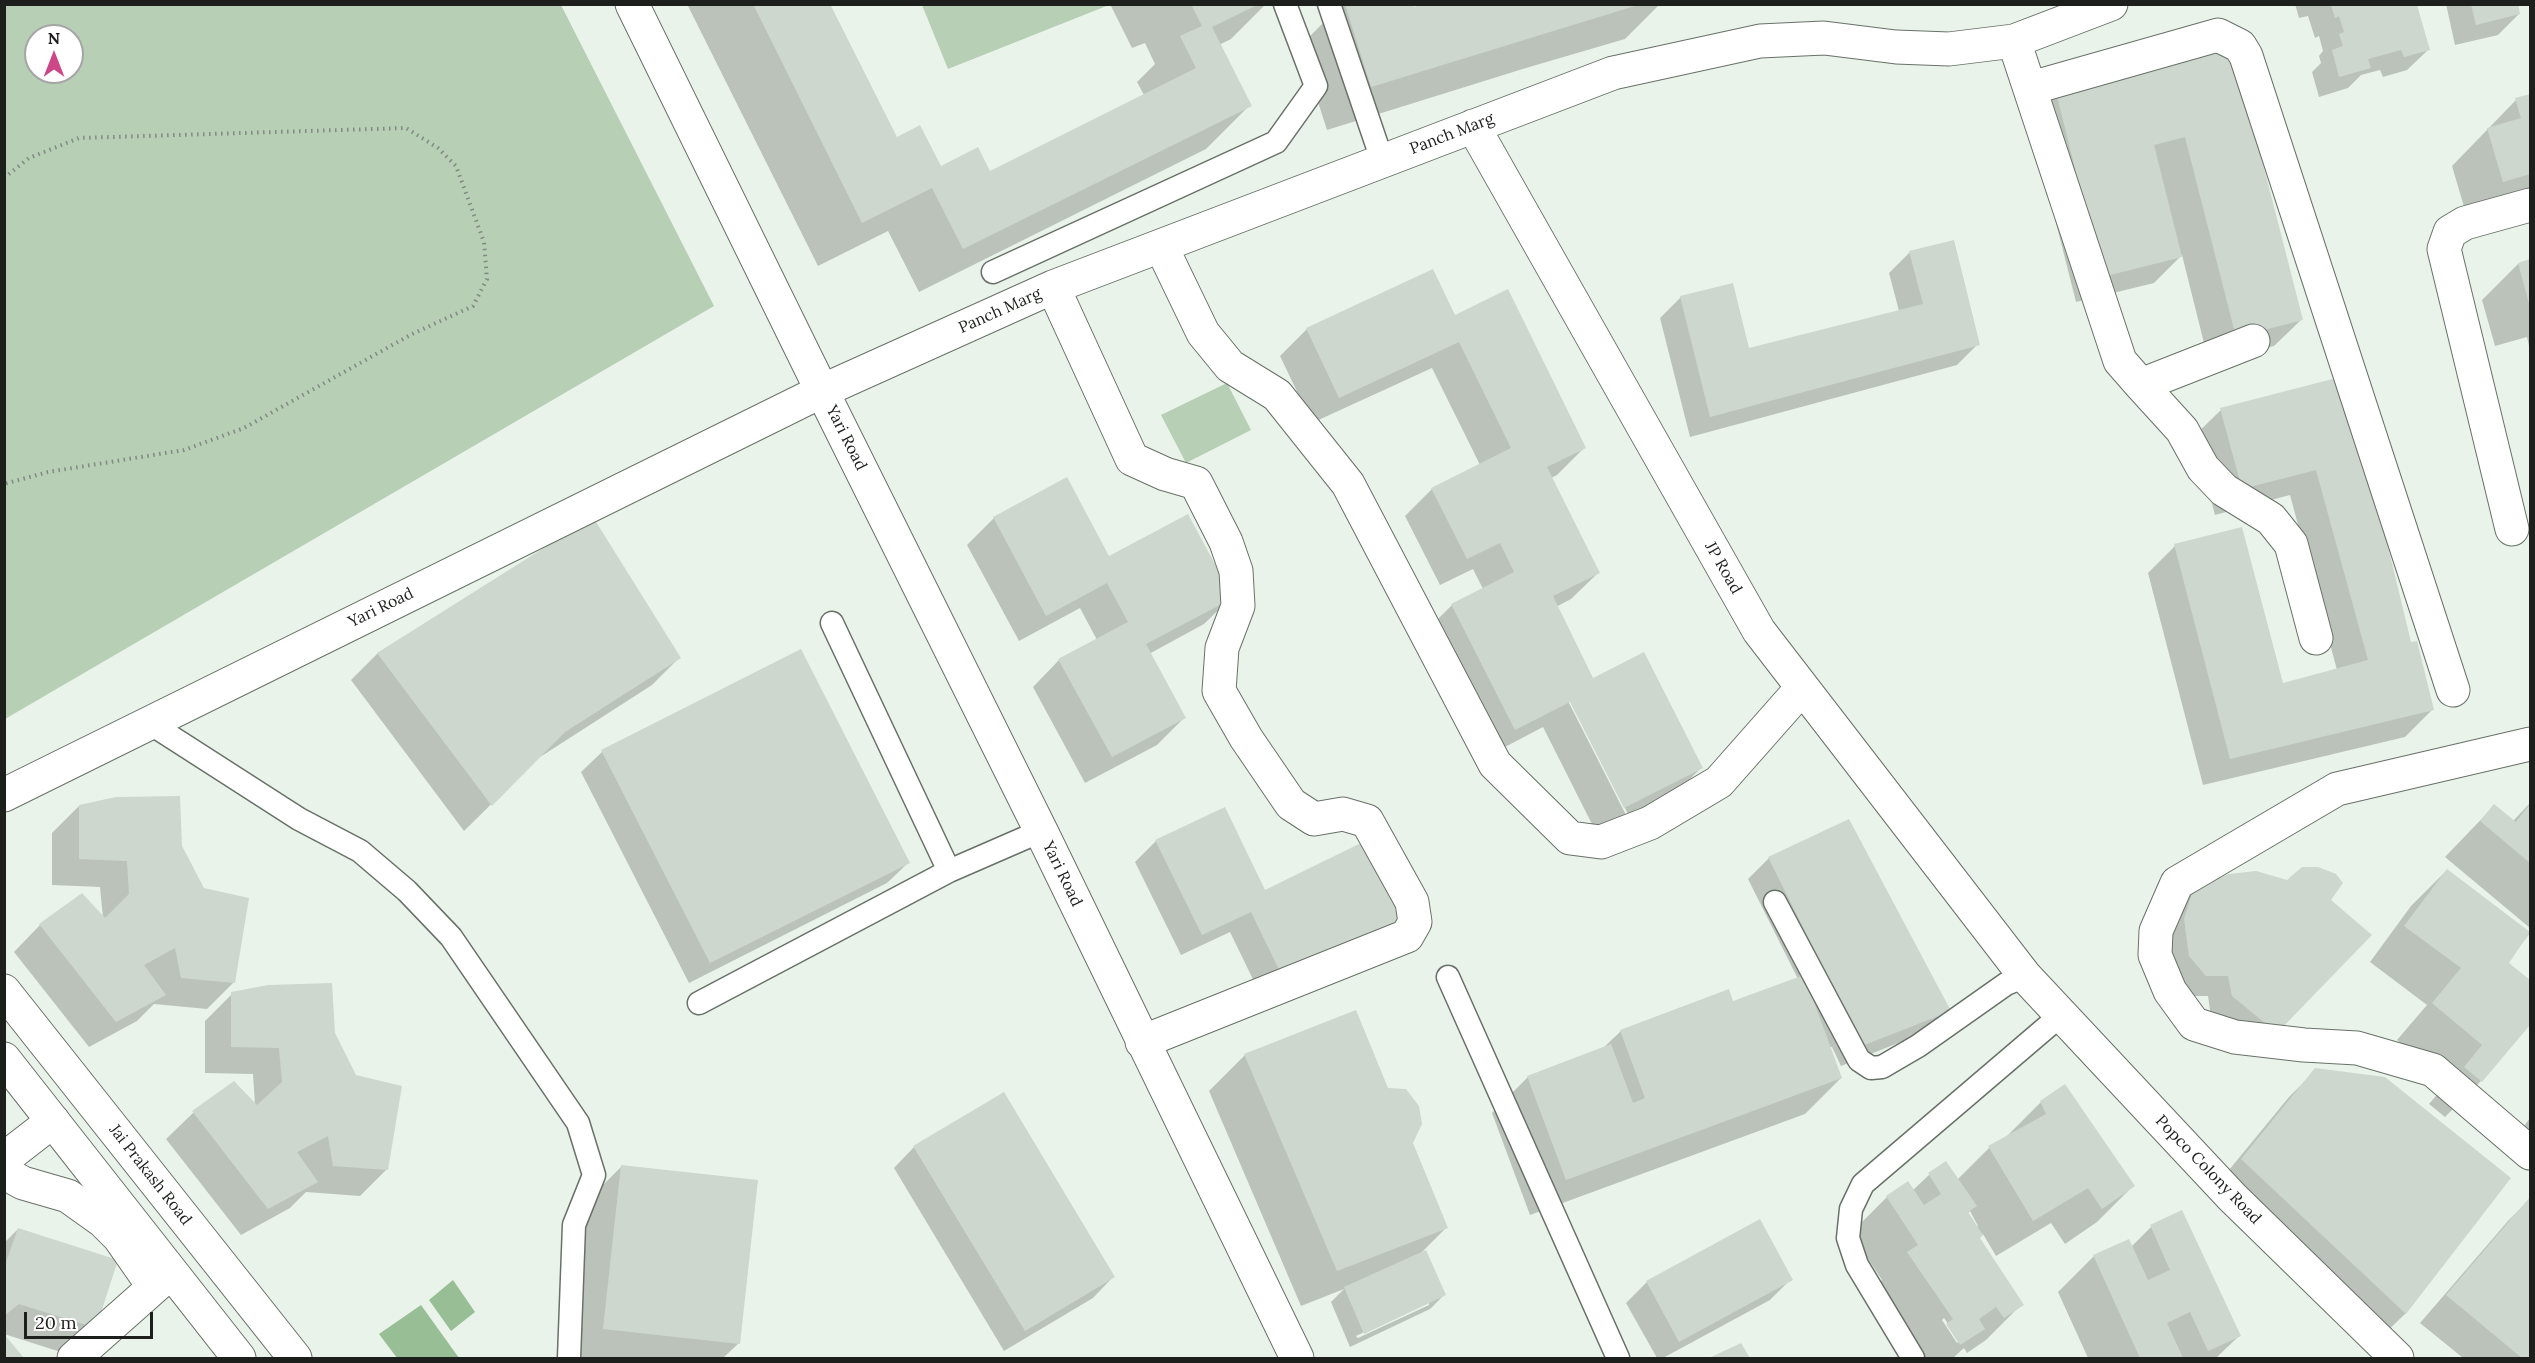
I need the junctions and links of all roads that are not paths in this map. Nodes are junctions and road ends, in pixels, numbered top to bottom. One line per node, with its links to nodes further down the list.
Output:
1 (632, 4): 15 (street, Yari Road)
2 (1285, 4): 11 (lane)
3 (1329, 4): 8 (lane)
4 (2111, 4): 5 (street, Panch Marg)
5 (2014, 41): 6 (street); 7 (street, Panch Marg)
6 (2031, 88): 14 (street); 20 (street)
7 (1473, 126): 8 (street, Panch Marg); 19 (street, JP Road)
8 (1382, 160): 10 (street, Panch Marg)
9 (2530, 205): 16 (street)
10 (1161, 246): 12 (street, Panch Marg); 19 (street)
11 (993, 272)
12 (1053, 287): 15 (street, Panch Marg); 32 (street)
13 (2253, 341): 14 (street)
14 (2141, 385): 18 (street)
15 (822, 391): 21 (street, Yari Road); 24 (street, Yari Road)
16 (2512, 529)
17 (832, 623): 25 (lane)
18 (2316, 638)
19 (1802, 688): 27 (street, JP Road)
20 (2453, 690)
21 (148, 723): 23 (street, Yari Road); 42 (lane)
22 (2530, 744): 35 (street)
23 (4, 795)
24 (1041, 831): 25 (lane); 32 (street, Yari Road)
25 (949, 871): 30 (lane)
26 (1775, 902): 27 (lane)
27 (2025, 976): 31 (street, Popco Colony Road)
28 (1448, 977): 44 (lane)
29 (4, 991): 41 (street, Jai Prakash Road)
30 (699, 1003)
31 (2061, 1015): 45 (lane); 46 (street, Popco Colony Road)
32 (1142, 1042): 43 (street, Yari Road)
33 (4, 1059): 34 (street)
34 (53, 1121): 36 (street); 38 (street)
35 (2530, 1153)
36 (4, 1159)
37 (4, 1168): 38 (street)
38 (163, 1279): 39 (street); 40 (street)
39 (74, 1359)
40 (239, 1359)
41 (295, 1359)
42 (569, 1359)
43 (1297, 1359)
44 (1618, 1359)
45 (1913, 1359)
46 (2397, 1359)

